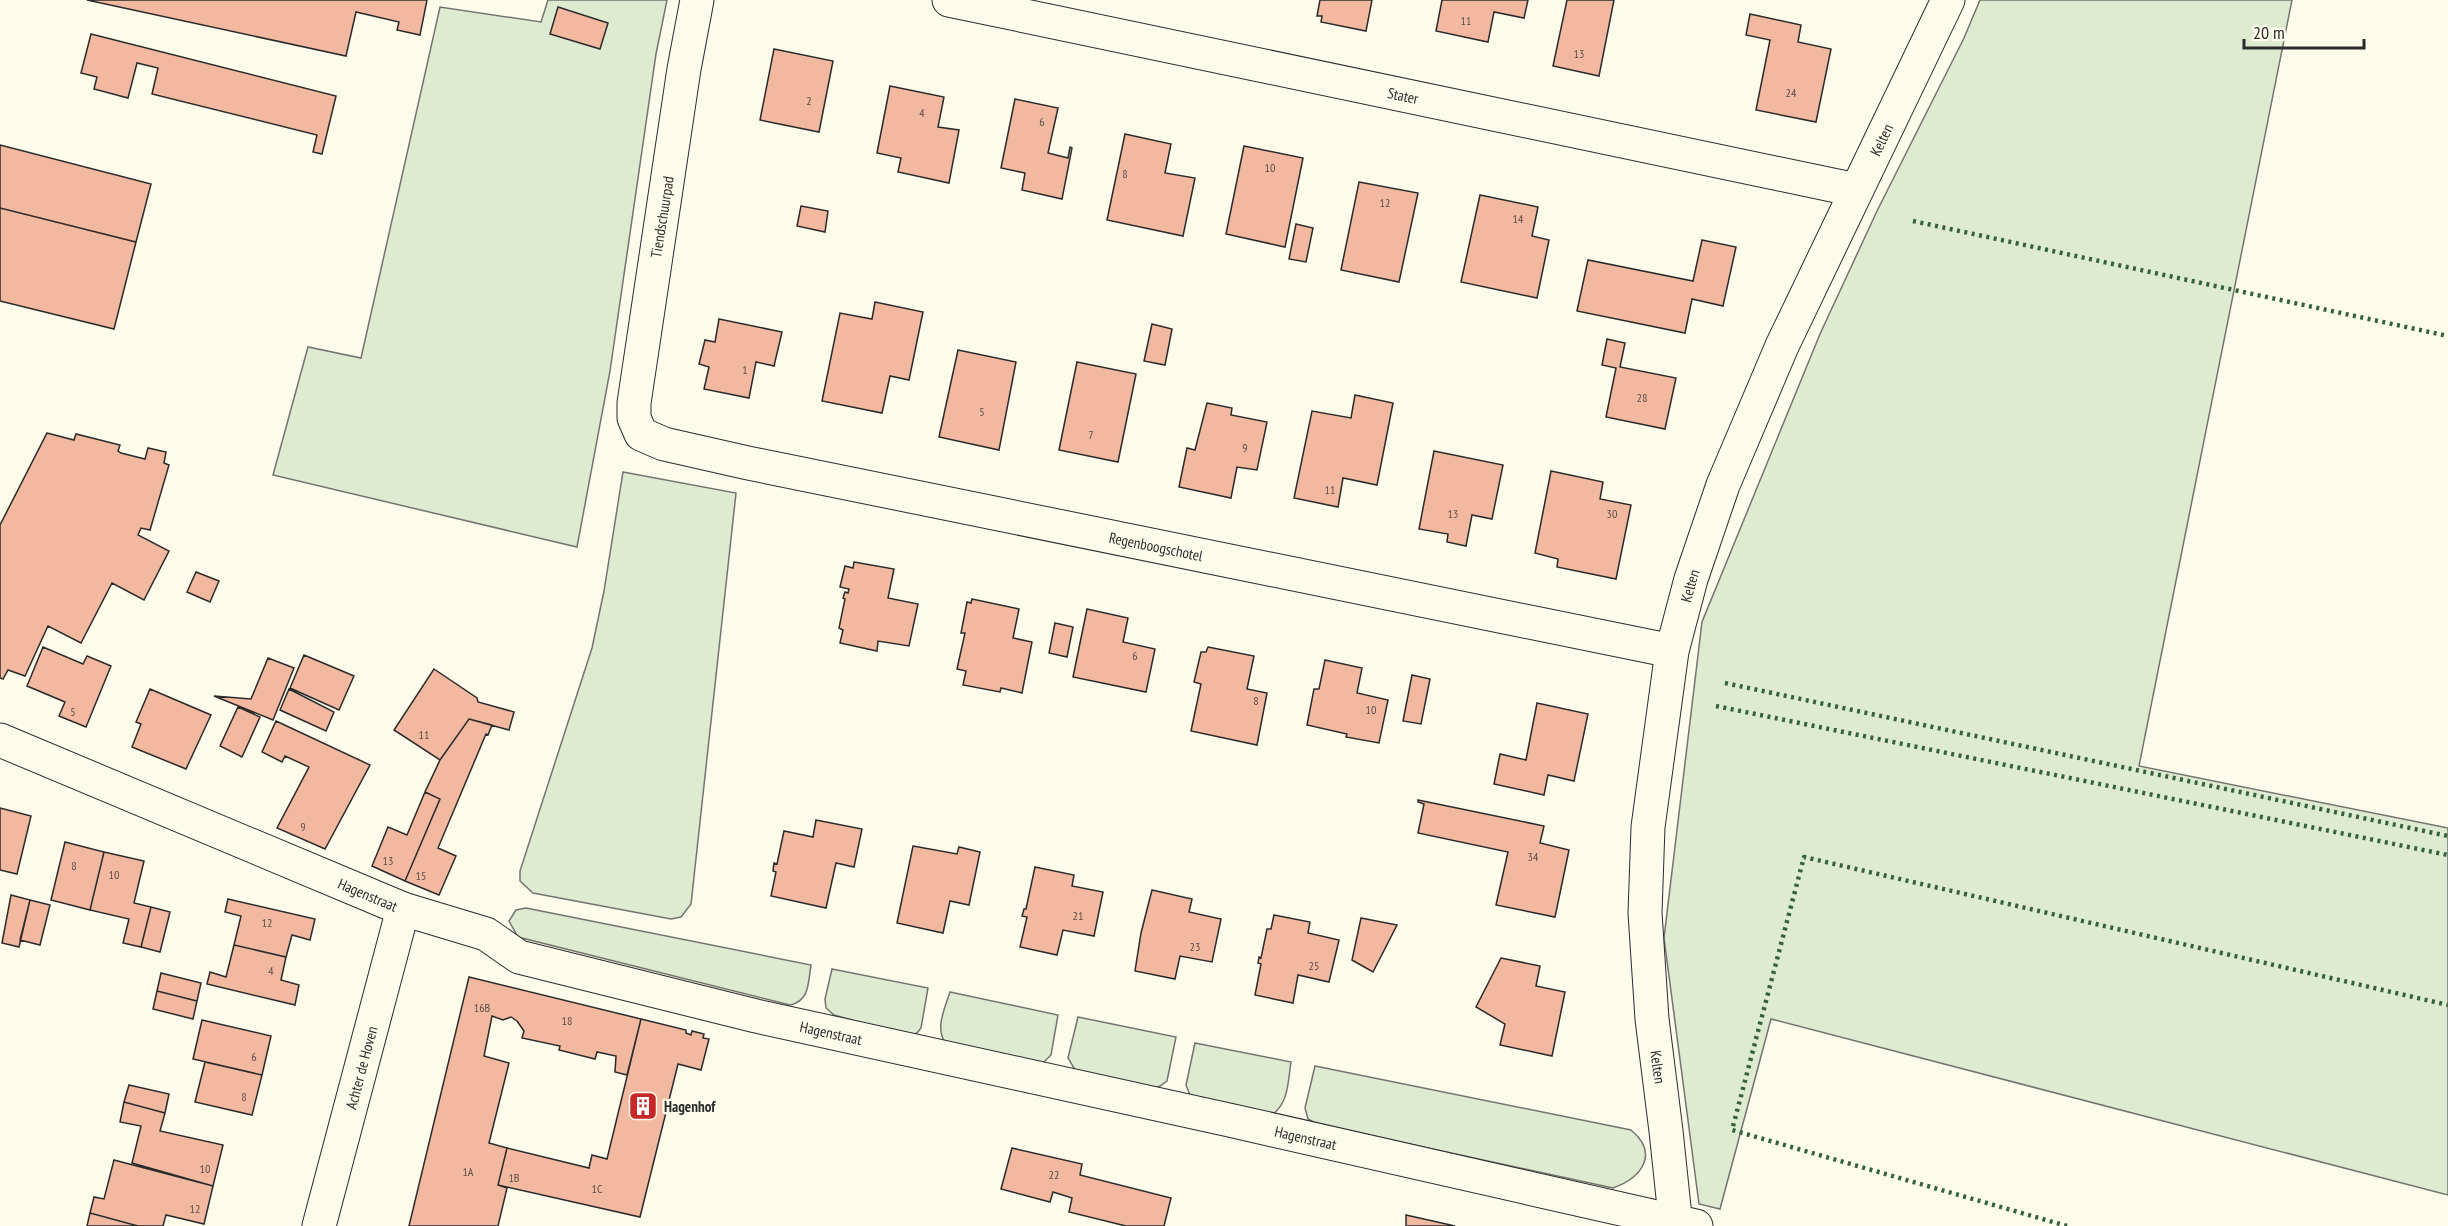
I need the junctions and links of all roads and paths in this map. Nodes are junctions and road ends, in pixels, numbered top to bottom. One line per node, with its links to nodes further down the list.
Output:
1 (697, 0): 5 (street, Tiendschuurpad)
2 (949, 0): 4 (street, Stater)
3 (1948, 0): 4 (street, Kelten)
4 (1856, 190): 6 (street, Kelten)
5 (641, 434): 6 (street, Regenboogschotel)
6 (1672, 651): 9 (street, Kelten)
7 (0, 740): 8 (street, Hagenstraat)
8 (403, 909): 9 (street, Hagenstraat); 10 (street, Achter de Hoven)
9 (1682, 1224)
10 (319, 1226)

